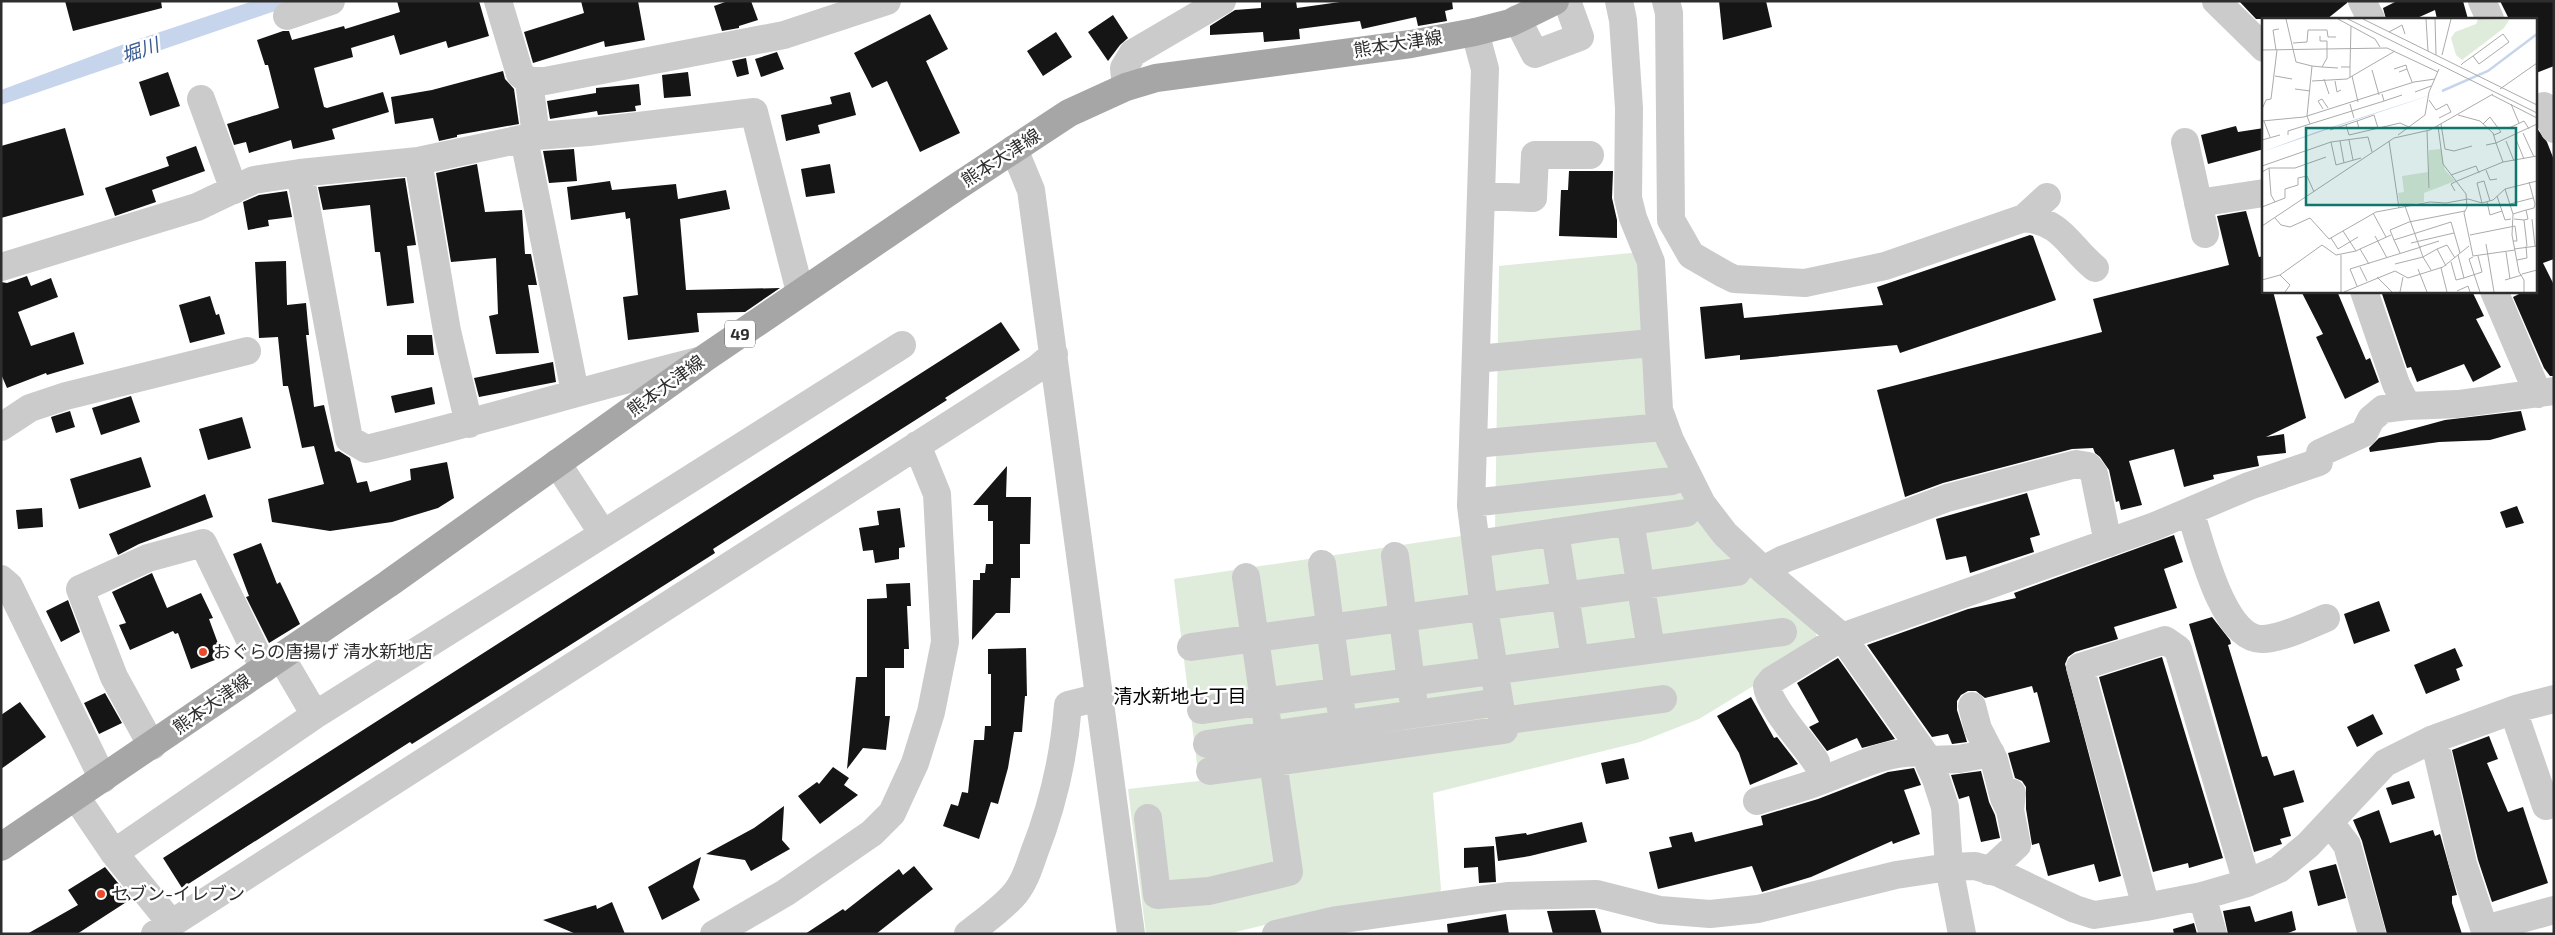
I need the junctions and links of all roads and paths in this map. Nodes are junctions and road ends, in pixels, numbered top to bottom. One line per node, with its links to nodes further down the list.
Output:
1 (331, 1): 12 (street)
2 (498, 1): 18 (street)
3 (1222, 1): 19 (street)
4 (1555, 1): 15 (main road, 熊本大津線 / 49)
5 (1567, 1): 15 (street)
6 (1619, 1): 65 (street)
7 (1666, 1): 32 (street)
8 (2216, 1): 17 (street)
9 (2362, 1): 13 (street)
10 (2482, 1): 14 (street)
11 (885, 2): 18 (street)
12 (287, 16)
13 (2370, 18)
14 (2490, 18)
15 (1518, 19): 16 (main road, 熊本大津線 / 49)
16 (1475, 32): 19 (main road, 熊本大津線 / 49); 29 (street)
17 (2262, 46)
18 (529, 81): 21 (street)
19 (1126, 87): 23 (main road, 熊本大津線 / 49)
20 (201, 99): 27 (street)
21 (530, 138): 25 (street); 36 (street); 45 (street)
22 (2185, 142): 31 (street)
23 (1014, 150): 36 (main road, 熊本大津線 / 49); 42 (street)
24 (1590, 155): 29 (street)
25 (418, 161): 26 (street); 48 (street)
26 (300, 173): 27 (street); 48 (street)
27 (234, 190): 34 (street)
28 (2262, 193): 31 (street)
29 (1481, 196): 43 (street)
30 (2047, 197): 32 (street)
31 (2198, 203): 33 (street)
32 (2024, 218): 35 (street)
33 (2205, 234)
34 (1, 266)
35 (2095, 268)
36 (800, 292): 44 (main road, 熊本大津線 / 49)
37 (2364, 292): 47 (street)
38 (2495, 292): 46 (street)
39 (1640, 344): 43 (street)
40 (902, 345): 60 (street)
41 (247, 351): 49 (street)
42 (1054, 354): 52 (street); 84 (street)
43 (1476, 359): 51 (street)
44 (702, 360): 45 (street); 53 (main road, 熊本大津線 / 49)
45 (574, 392): 48 (street)
46 (2546, 392): 47 (street)
47 (2407, 406): 56 (street)
48 (469, 424)
49 (1, 427)
50 (1652, 428): 51 (street)
51 (1474, 444): 55 (street)
52 (917, 445): 120 (street); 122 (street)
53 (557, 463): 60 (street); 80 (main road, 熊本大津線 / 49)
54 (1672, 481): 55 (street)
55 (1471, 503): 62 (street)
56 (2190, 511): 61 (street); 71 (street)
57 (1686, 513): 58 (street)
58 (1630, 521): 59 (street); 68 (street)
59 (1556, 532): 62 (street); 69 (street)
60 (603, 534): 92 (street)
61 (2108, 543): 65 (street); 75 (street)
62 (1476, 544): 70 (street)
63 (1395, 556): 72 (street)
64 (1322, 564): 73 (street)
65 (1750, 571): 68 (street); 75 (street)
66 (1246, 577): 76 (street)
67 (1, 580): 106 (street)
68 (1641, 586): 69 (street); 78 (street)
69 (1565, 596): 70 (street); 79 (street)
70 (1484, 608): 72 (street); 81 (street)
71 (2326, 618)
72 (1403, 619): 73 (street); 82 (street)
73 (1330, 628): 76 (street); 83 (street)
74 (1783, 632): 78 (street)
75 (1842, 637): 102 (street); 104 (street)
76 (1255, 638): 77 (street); 87 (street)
77 (1191, 647)
78 (1651, 649): 79 (street)
79 (1575, 659): 81 (street)
80 (273, 663): 92 (street); 99 (main road, 熊本大津線 / 49); 99 (street)
81 (1494, 670): 82 (street); 93 (street)
82 (1411, 681): 83 (street); 91 (street)
83 (1339, 691): 87 (street); 94 (street)
84 (1100, 696): 123 (street); 124 (street)
85 (1662, 699): 93 (street)
86 (2554, 699): 90 (street)
87 (1264, 701): 89 (street); 95 (street)
88 (1972, 706): 101 (street)
89 (1201, 710)
90 (2513, 710): 96 (street); 109 (street)
91 (1416, 714): 93 (street); 94 (street); 97 (street)
92 (315, 716): 113 (street)
93 (1502, 718): 97 (street)
94 (1344, 724): 95 (street); 100 (street)
95 (1269, 735): 98 (street); 103 (street)
96 (2431, 740): 111 (street); 121 (street)
97 (1419, 741): 100 (street)
98 (1207, 744)
99 (152, 746): 106 (main road, 熊本大津線 / 49)
100 (1347, 751): 103 (street)
101 (1991, 753): 102 (street); 115 (street)
102 (1926, 757): 108 (street); 114 (street)
103 (1273, 762): 105 (street); 110 (street)
104 (1816, 762)
105 (1210, 771)
106 (103, 780): 107 (main road, 熊本大津線 / 49)
107 (76, 797): 112 (main road, 熊本大津線 / 49); 113 (street)
108 (1757, 801)
109 (2546, 806)
110 (1157, 818)
111 (2330, 823): 116 (street); 128 (street)
112 (1, 847)
113 (114, 853): 120 (street)
114 (1949, 867): 115 (street); 125 (street); 126 (street)
115 (1989, 871): 118 (street)
116 (2247, 883): 117 (street); 118 (street)
117 (2202, 896): 118 (street); 127 (street)
118 (2146, 907)
119 (2554, 910): 121 (street)
120 (163, 928)
121 (2485, 931)
122 (714, 934)
123 (968, 934)
124 (1131, 934)
125 (1276, 934)
126 (1962, 934)
127 (2213, 934)
128 (2372, 934)

